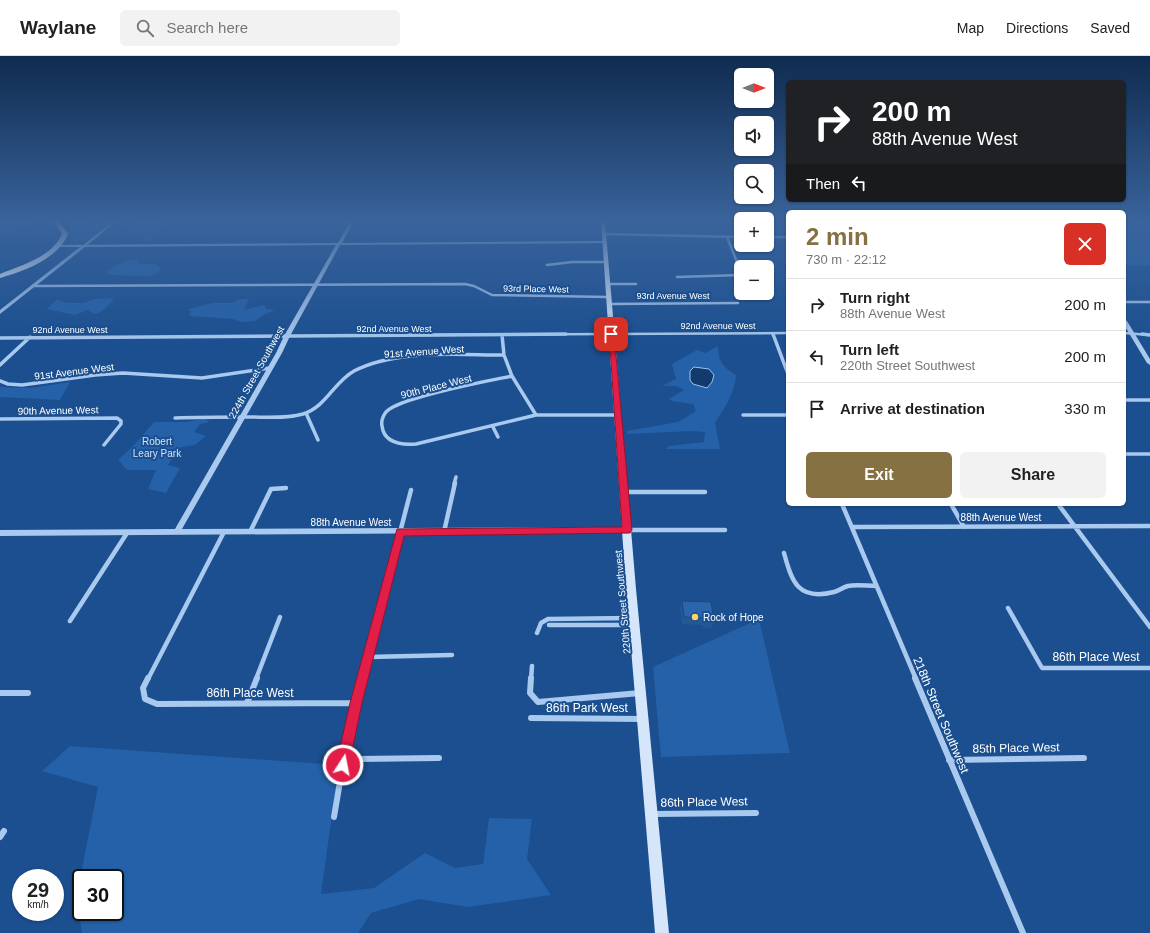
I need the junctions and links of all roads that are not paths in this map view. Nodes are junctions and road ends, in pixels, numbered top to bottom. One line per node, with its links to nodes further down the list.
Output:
1 (34, 262): 7 (main road)
2 (64, 262): 12 (street)
3 (327, 262): 9 (street, 224th Street Southwest)
4 (606, 262): 5 (street); 10 (main road, 220th Street Southwest)
5 (547, 265)
6 (734, 274): 8 (street)
7 (0, 276)
8 (677, 277)
9 (315, 284): 12 (street, 93rd Place West); 13 (street, 93rd Place West); 26 (street, 224th Street Southwest)
10 (607, 284): 11 (street); 13 (main road, 220th Street Southwest)
11 (636, 284)
12 (35, 286): 17 (street)
13 (609, 300): 16 (street, 93rd Avenue West); 22 (main road, 220th Street Southwest)
14 (1126, 302): 15 (street)
15 (1150, 302)
16 (738, 303)
17 (0, 312)
18 (1126, 324): 23 (street)
19 (772, 333): 20 (street, 92nd Avenue West); 22 (street, 92nd Avenue West); 33 (street)
20 (786, 333)
21 (1126, 333): 23 (street)
22 (611, 334): 24 (street, 92nd Avenue West); 40 (main road, 220th Street Southwest)
23 (1132, 334): 25 (street); 30 (street)
24 (502, 335): 26 (street, 92nd Avenue West); 29 (street)
25 (1150, 335)
26 (287, 336): 27 (street, 92nd Avenue West); 32 (street, 224th Street Southwest)
27 (30, 337): 28 (street, 92nd Avenue West); 31 (street)
28 (0, 338)
29 (504, 355): 34 (street); 38 (street, 91st Avenue West)
30 (1150, 363)
31 (0, 366)
32 (270, 368): 35 (street, 91st Avenue West); 43 (street, 224th Street Southwest)
33 (786, 369)
34 (512, 376): 39 (street); 46 (street, 90th Place West)
35 (0, 381)
36 (1126, 400): 37 (street)
37 (1150, 400)
38 (306, 413): 43 (street, 91st Avenue West); 48 (street)
39 (536, 415): 40 (street); 46 (street)
40 (618, 415): 55 (main road, 220th Street Southwest)
41 (786, 415): 42 (street)
42 (742, 416)
43 (242, 417): 45 (street); 67 (street, 224th Street Southwest)
44 (0, 418): 49 (street, 90th Avenue West)
45 (175, 418)
46 (493, 427): 47 (street)
47 (498, 437)
48 (318, 440)
49 (104, 445)
50 (1126, 454): 51 (street)
51 (1150, 454)
52 (456, 476): 71 (street)
53 (286, 488): 69 (street)
54 (411, 490): 70 (street)
55 (624, 492): 56 (street); 64 (main road, 220th Street Southwest)
56 (705, 492)
57 (843, 506): 62 (street, 218th Street Southwest)
58 (952, 506): 63 (street)
59 (1059, 506): 60 (street)
60 (1074, 526): 61 (street, 88th Avenue West); 63 (street, 88th Avenue West); 80 (street)
61 (1150, 526)
62 (852, 527): 63 (street, 88th Avenue West); 74 (street, 218th Street Southwest)
63 (964, 527)
64 (627, 530): 65 (street, 88th Avenue West); 71 (street, 88th Avenue West); 77 (main road, 220th Street Southwest)
65 (725, 530)
66 (128, 532): 67 (street, 88th Avenue West); 72 (street, 88th Avenue West); 78 (street)
67 (177, 532): 68 (street, 88th Avenue West)
68 (224, 532): 69 (street, 88th Avenue West); 89 (street, 86th Place West)
69 (250, 532): 70 (street, 88th Avenue West)
70 (400, 532): 71 (street, 88th Avenue West); 83 (street)
71 (444, 532)
72 (0, 533)
73 (784, 553): 74 (street)
74 (876, 586): 96 (street, 218th Street Southwest)
75 (1008, 608): 85 (street, 86th Place West)
76 (280, 617): 89 (street)
77 (634, 621): 79 (street); 81 (street); 88 (main road, 220th Street Southwest)
78 (70, 622)
79 (549, 625)
80 (1150, 627)
81 (537, 633)
82 (452, 655): 83 (street)
83 (369, 657): 90 (street)
84 (532, 666): 88 (street)
85 (1150, 668)
86 (0, 693): 87 (street)
87 (28, 693)
88 (640, 693): 92 (main road, 220th Street Southwest)
89 (247, 703): 90 (street, 86th Place West)
90 (356, 703): 93 (street)
91 (531, 718): 92 (street, 86th Park West)
92 (643, 719): 98 (main road, 220th Street Southwest)
93 (345, 752): 94 (street); 99 (street)
94 (439, 758)
95 (1084, 758): 96 (street, 85th Place West)
96 (949, 760): 103 (street, 218th Street Southwest)
97 (756, 813): 98 (street, 86th Place West)
98 (652, 814): 102 (main road, 220th Street Southwest)
99 (334, 817)
100 (2, 831): 101 (street)
101 (0, 838)
102 (662, 933)
103 (1023, 933)

